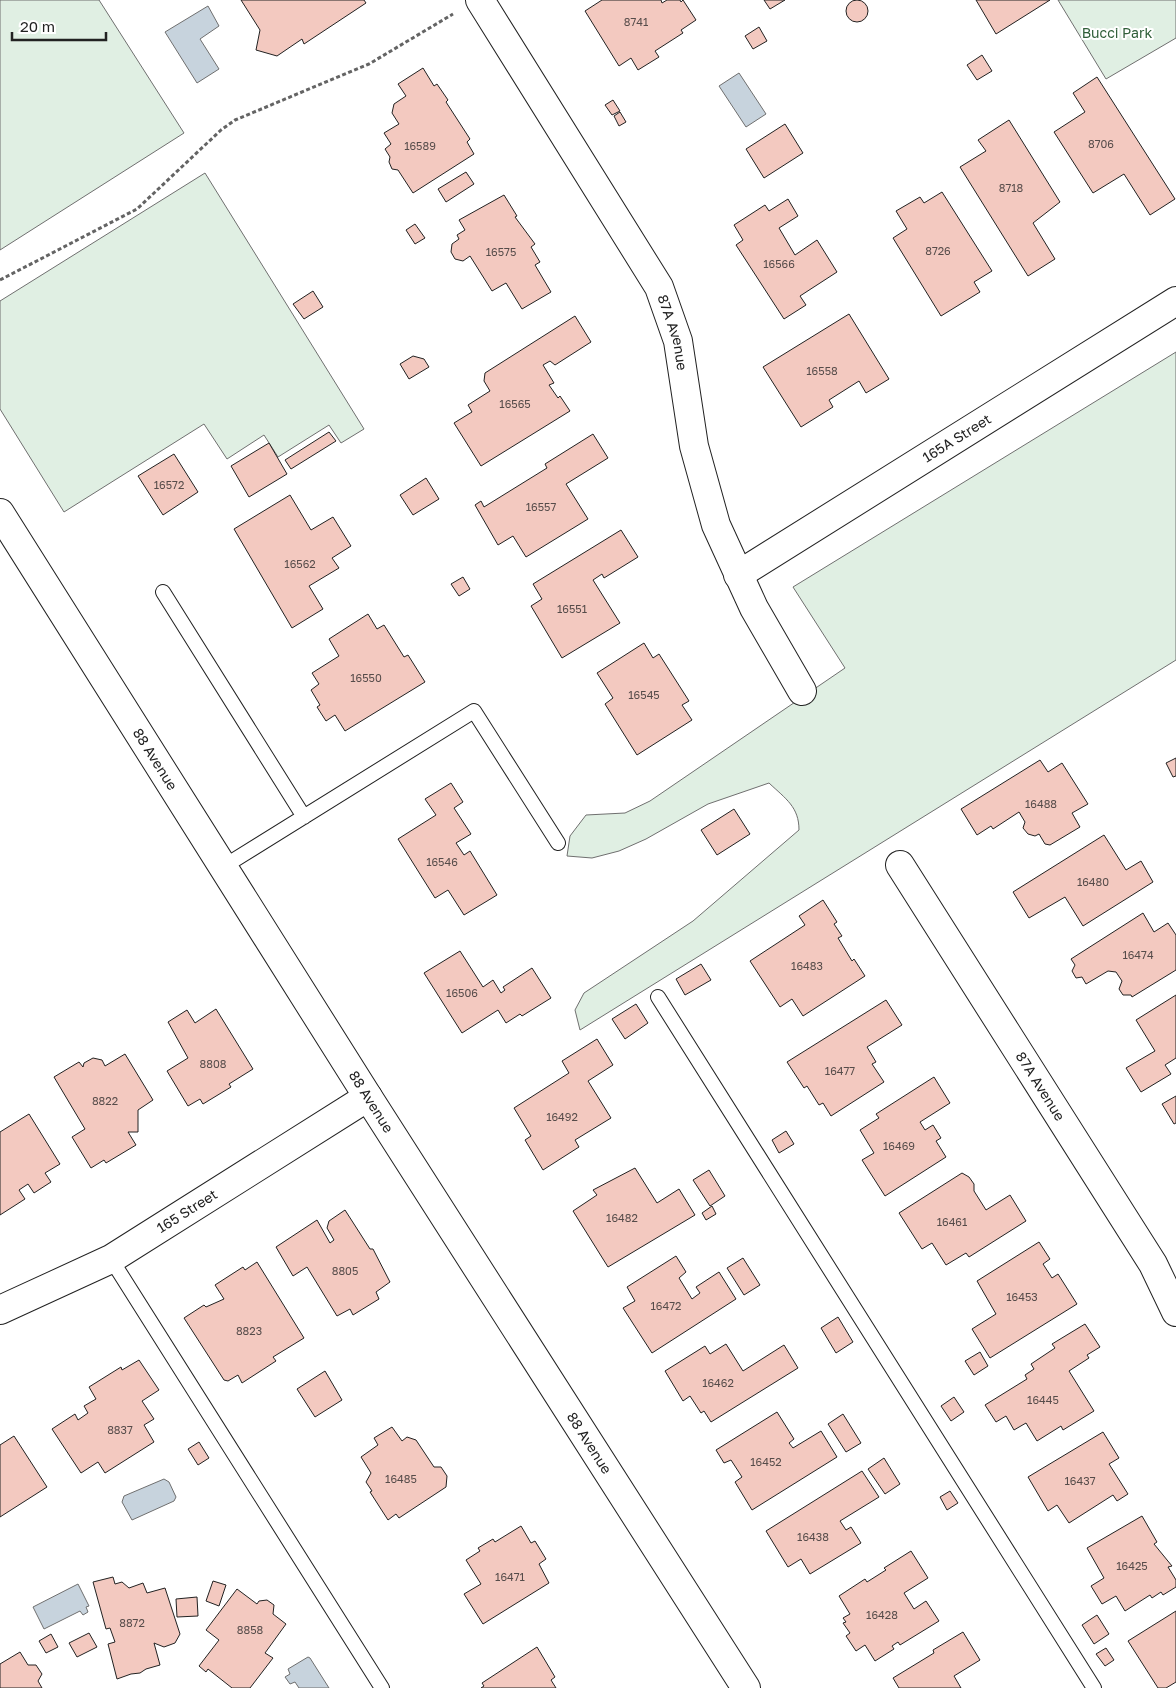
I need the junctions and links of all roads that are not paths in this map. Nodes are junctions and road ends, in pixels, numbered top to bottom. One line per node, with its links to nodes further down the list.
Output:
1 (480, 0): 4 (street, 87A Avenue)
2 (1176, 301): 4 (street, 165A Street)
3 (0, 513): 10 (street, 88 Avenue)
4 (738, 575): 6 (street, 87A Avenue)
5 (162, 592): 7 (lane)
6 (802, 692)
7 (304, 817): 8 (lane); 10 (lane)
8 (558, 843)
9 (900, 865): 15 (street, 87A Avenue)
10 (223, 867): 12 (street, 88 Avenue)
11 (658, 996): 18 (lane)
12 (368, 1097): 13 (street, 165 Street); 17 (street, 88 Avenue)
13 (111, 1259): 14 (street, 165 Street); 16 (lane)
14 (0, 1310)
15 (1176, 1312)
16 (382, 1688)
17 (746, 1688)
18 (1094, 1688)

